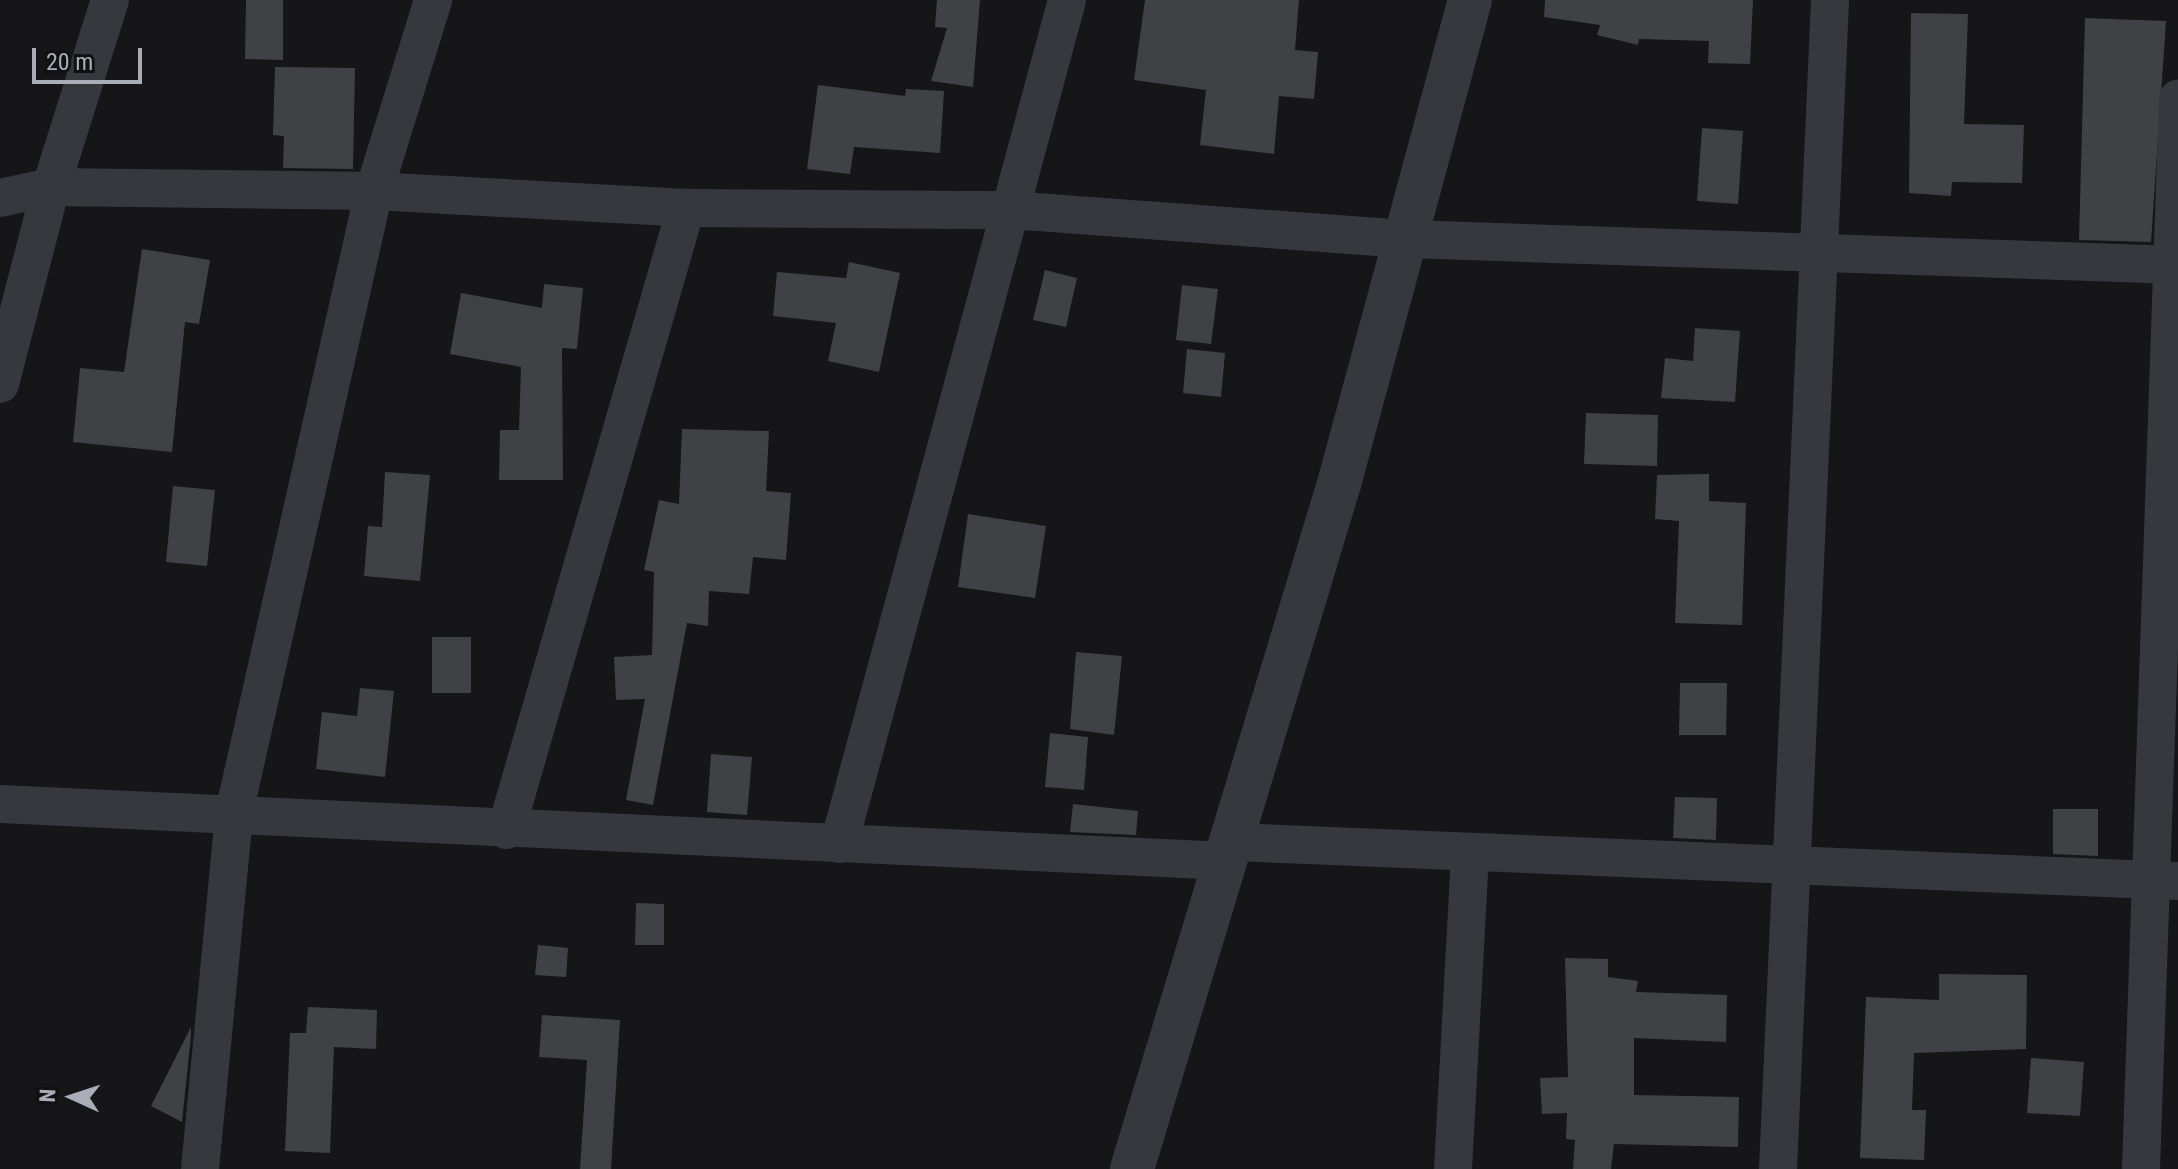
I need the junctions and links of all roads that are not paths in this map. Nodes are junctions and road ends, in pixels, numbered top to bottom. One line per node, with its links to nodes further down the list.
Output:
1 (110, 0): 7 (street)
2 (433, 0): 8 (street)
3 (1067, 0): 11 (street)
4 (1470, 0): 12 (street)
5 (1830, 0): 13 (street)
6 (2178, 99): 14 (street)
7 (51, 187): 8 (street); 9 (street); 15 (street)
8 (374, 191): 10 (street); 17 (street)
9 (0, 198)
10 (686, 208): 11 (street); 18 (street)
11 (1009, 210): 12 (street); 19 (street)
12 (1408, 239): 13 (street); 20 (street)
13 (1820, 254): 14 (street); 22 (street)
14 (2174, 265): 23 (street)
15 (0, 384)
16 (0, 804): 17 (street)
17 (234, 813): 18 (street); 24 (street)
18 (506, 830): 19 (street)
19 (839, 844): 20 (street)
20 (1231, 852): 21 (street); 25 (street)
21 (1470, 854): 22 (street); 26 (street)
22 (1794, 867): 23 (street); 27 (street)
23 (2166, 881): 28 (street)
24 (200, 1169)
25 (1132, 1169)
26 (1453, 1169)
27 (1778, 1169)
28 (2141, 1169)

